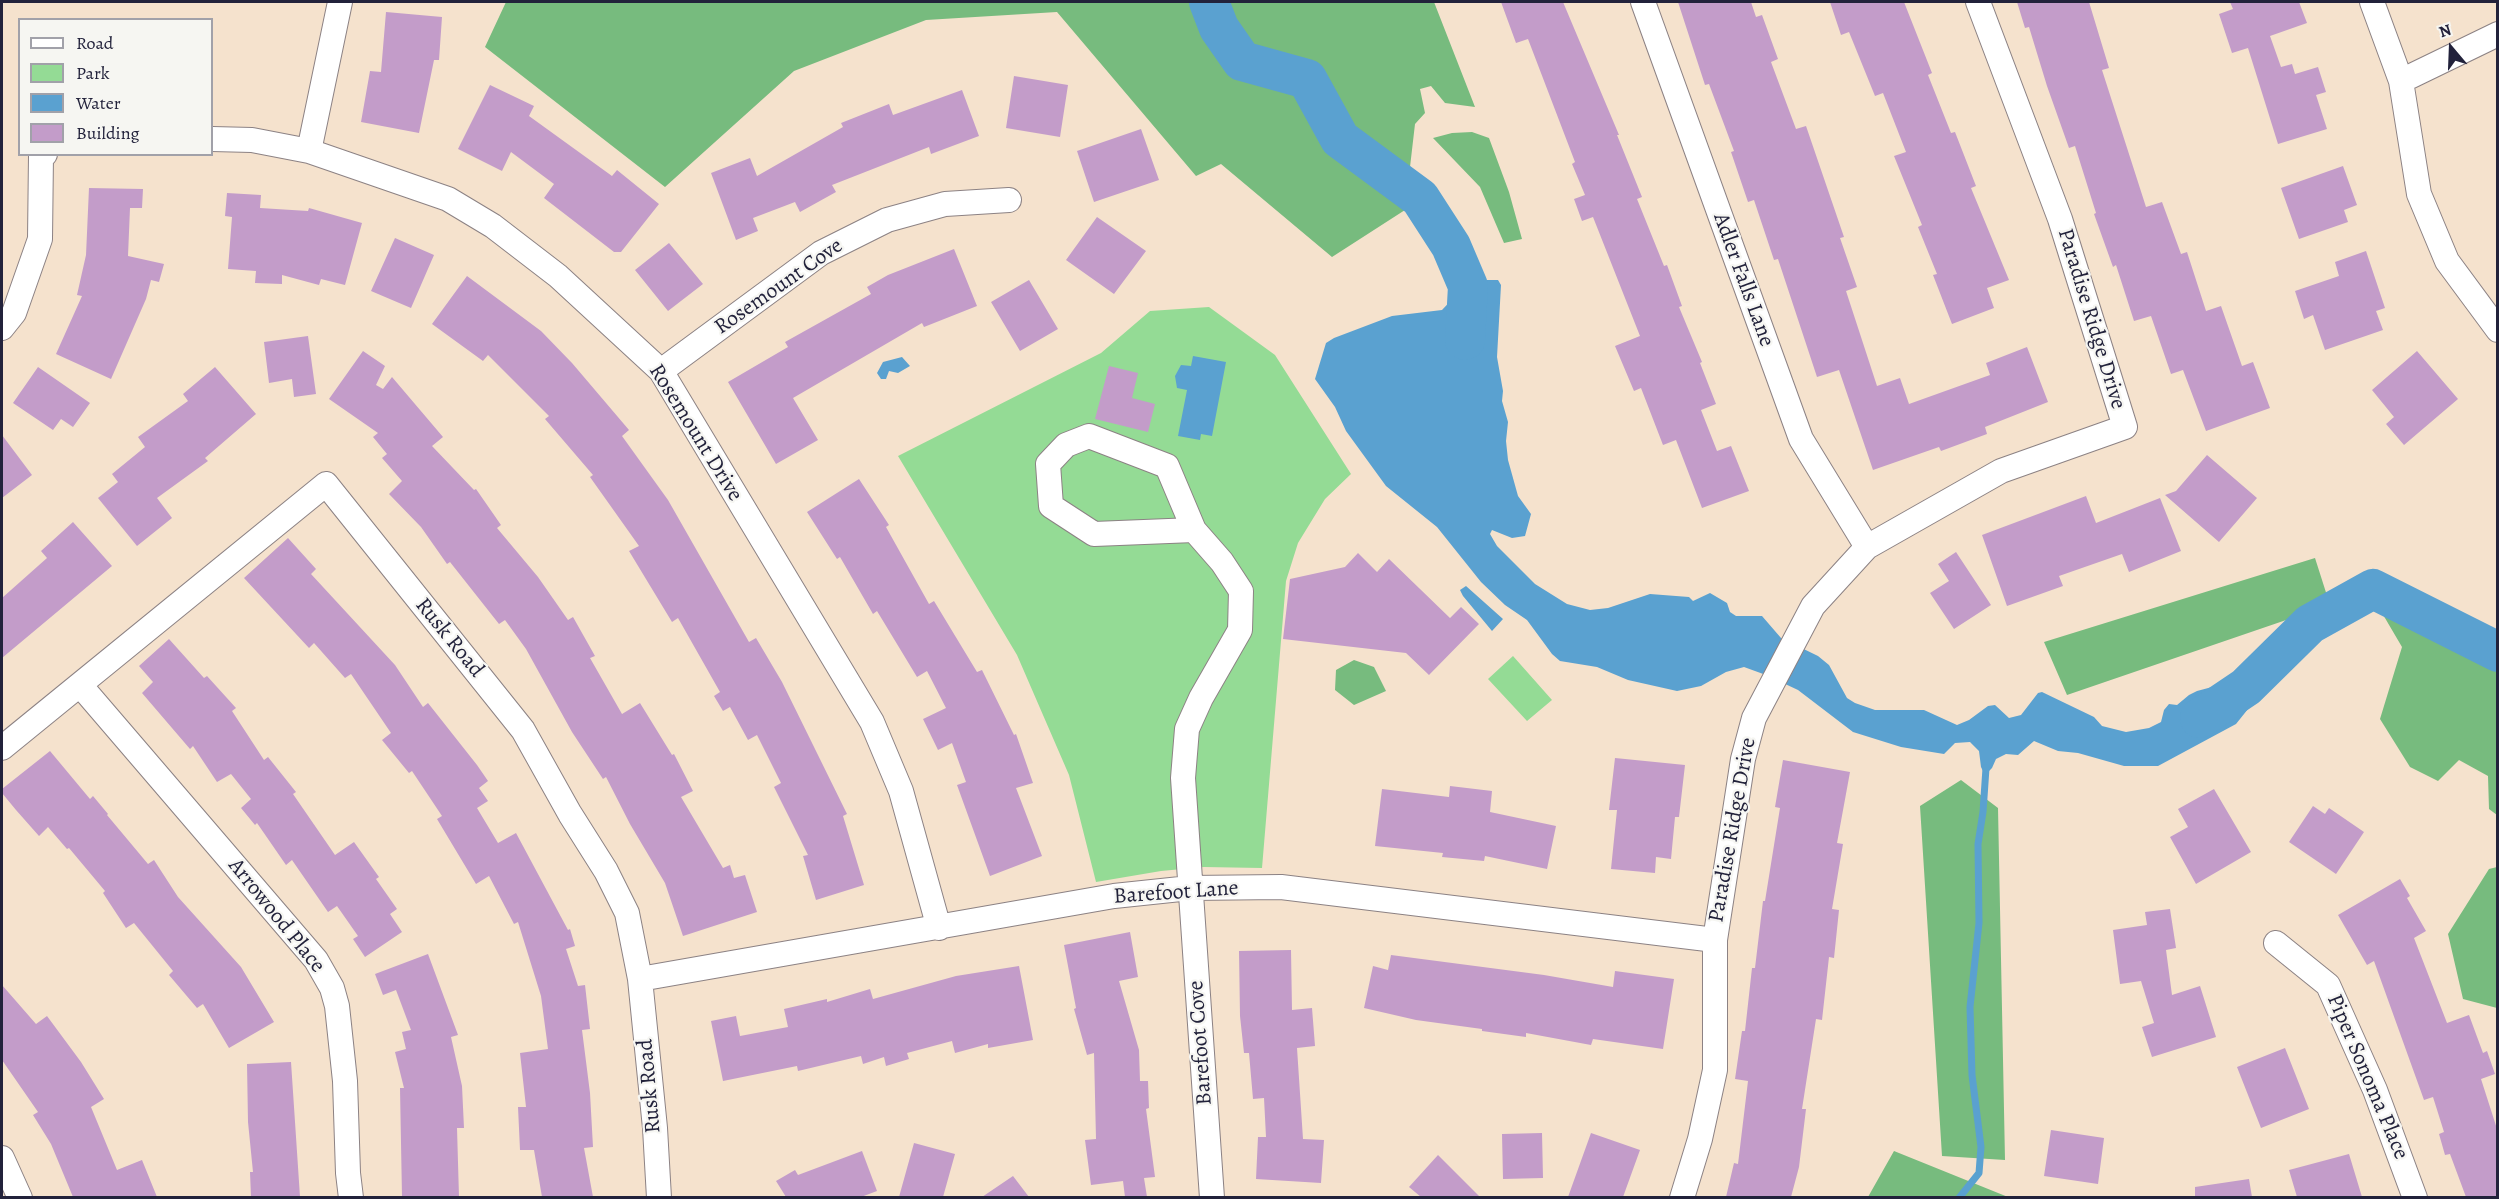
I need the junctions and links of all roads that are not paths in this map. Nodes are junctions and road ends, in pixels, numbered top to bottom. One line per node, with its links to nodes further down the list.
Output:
1 (340, 2): 8 (street)
2 (1642, 2): 15 (street, Adler Falls Lane)
3 (1978, 2): 15 (street, Paradise Ridge Drive)
4 (2372, 2): 6 (street)
5 (2498, 34): 6 (street)
6 (2401, 81): 12 (street)
7 (213, 139): 8 (street, Rosemount Drive)
8 (309, 150): 13 (street, Rosemount Drive)
9 (43, 156): 11 (street)
10 (1010, 200): 13 (street, Rosemount Cove)
11 (2, 328)
12 (2498, 330)
13 (661, 371): 19 (street, Rosemount Drive)
14 (1194, 530): 14 (street, Barefoot Cove); 18 (street, Barefoot Cove)
15 (1867, 547): 20 (street, Paradise Ridge Drive)
16 (80, 685): 17 (street, Rusk Road); 22 (street, Rusk Road); 25 (street, Arrowood Place)
17 (2, 748)
18 (1190, 888): 19 (street, Barefoot Lane); 20 (street, Barefoot Lane); 27 (street, Barefoot Cove)
19 (939, 928): 22 (street, Barefoot Lane)
20 (1715, 940): 28 (street, Paradise Ridge Drive)
21 (2276, 943): 29 (street, Piper Sonoma Place)
22 (640, 979): 26 (street, Rusk Road)
23 (2, 1158): 24 (street)
24 (20, 1197)
25 (351, 1197)
26 (658, 1197)
27 (1212, 1197)
28 (1682, 1197)
29 (2415, 1197)

